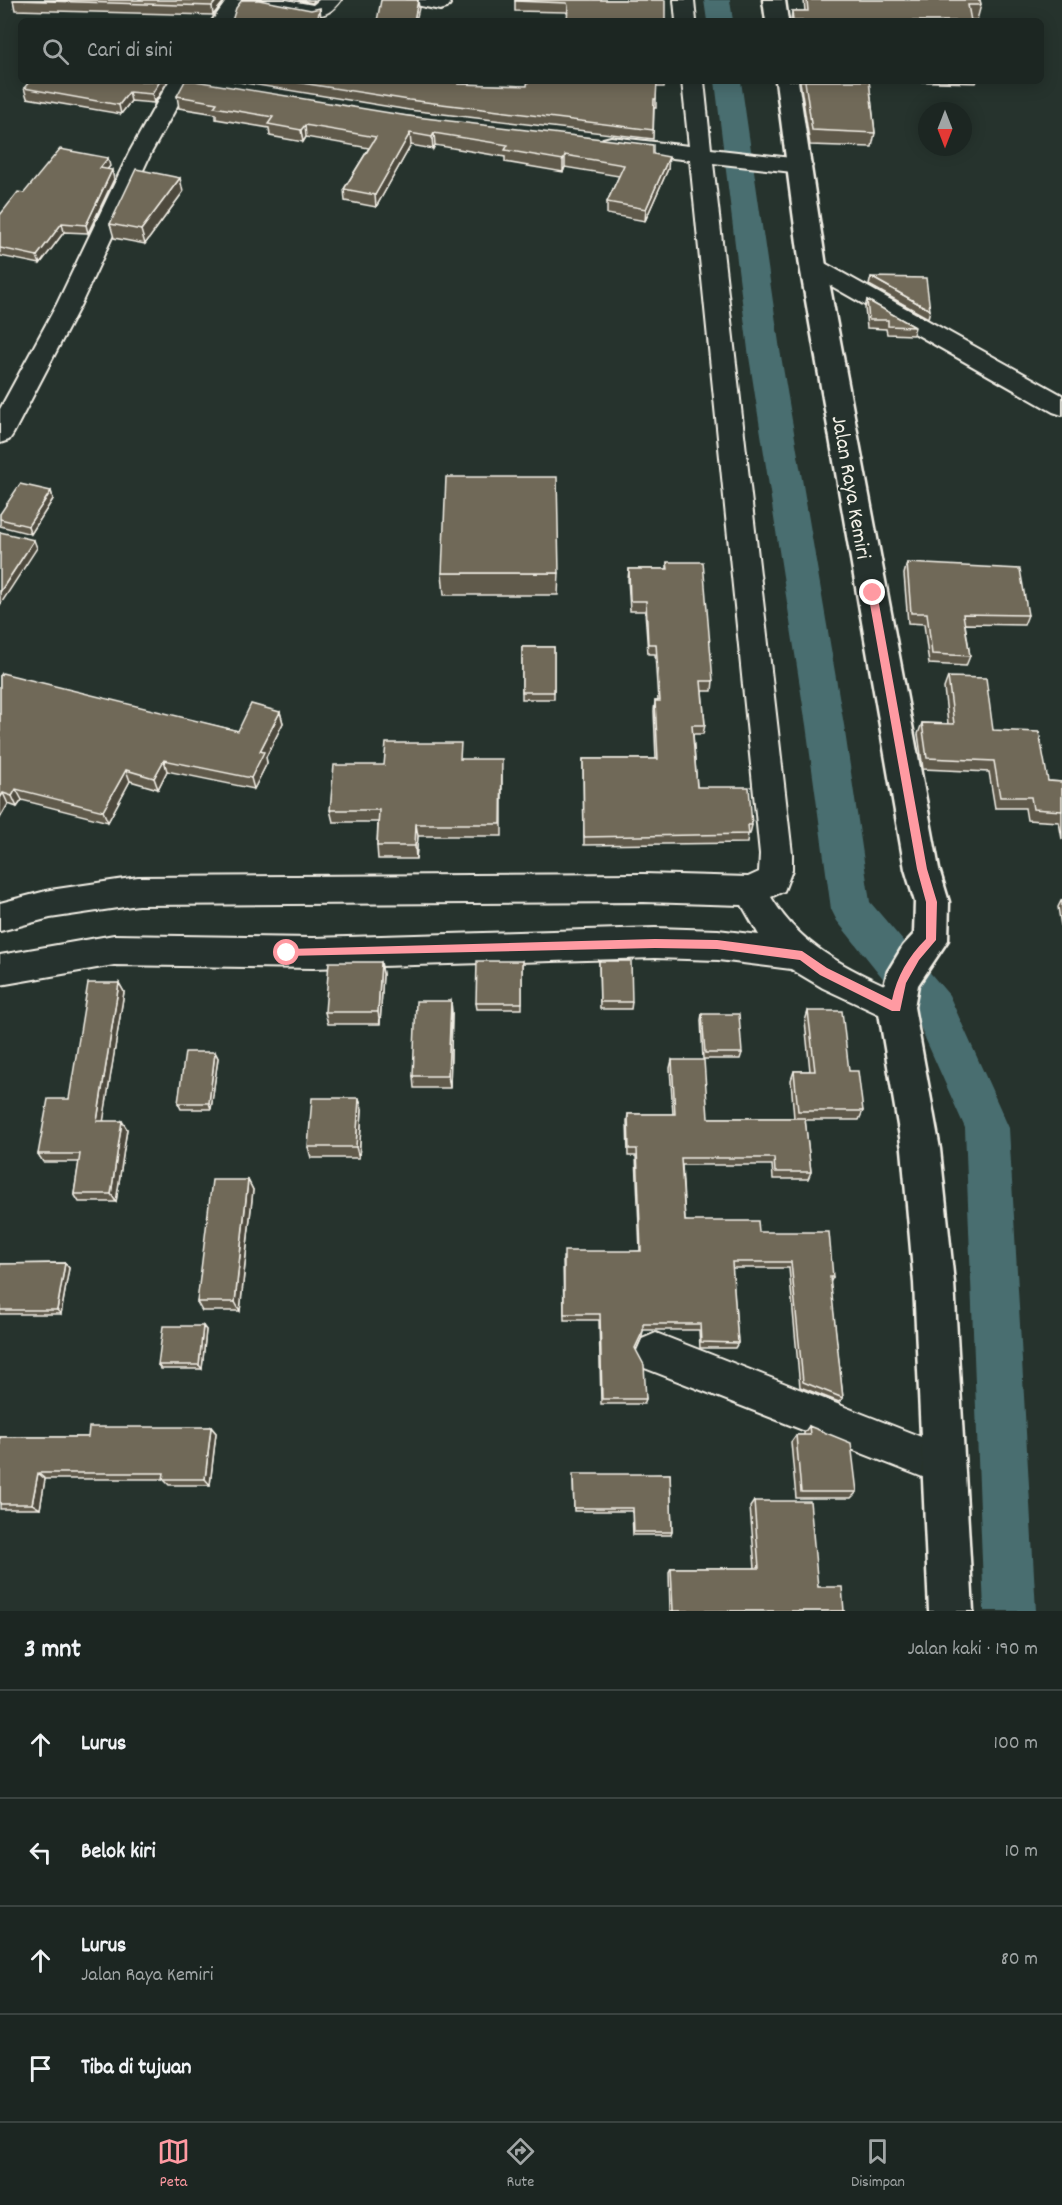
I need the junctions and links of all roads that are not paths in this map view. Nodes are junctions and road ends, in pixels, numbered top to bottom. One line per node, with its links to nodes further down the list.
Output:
1 (237, 0): 8 (street)
2 (251, 0): 3 (street)
3 (331, 0)
4 (418, 0): 7 (street)
5 (684, 0): 9 (street)
6 (774, 0): 10 (main road)
7 (440, 4)
8 (224, 18)
9 (686, 18)
10 (777, 18)
11 (186, 84): 19 (street)
12 (694, 84): 15 (street)
13 (787, 84): 16 (main road, Jalan Raya Kemiri)
14 (595, 142): 15 (street)
15 (706, 156): 16 (street); 20 (street)
16 (792, 165): 17 (main road, Jalan Raya Kemiri)
17 (813, 266): 18 (street); 24 (main road, Jalan Raya Kemiri)
18 (1062, 406)
19 (0, 434)
20 (755, 898): 21 (street); 22 (street)
21 (0, 917)
22 (791, 946): 23 (street); 24 (street)
23 (0, 970): 25 (street)
24 (904, 982): 27 (main road)
25 (0, 989)
26 (656, 1353): 27 (street)
27 (943, 1466): 28 (main road)
28 (951, 1611)

